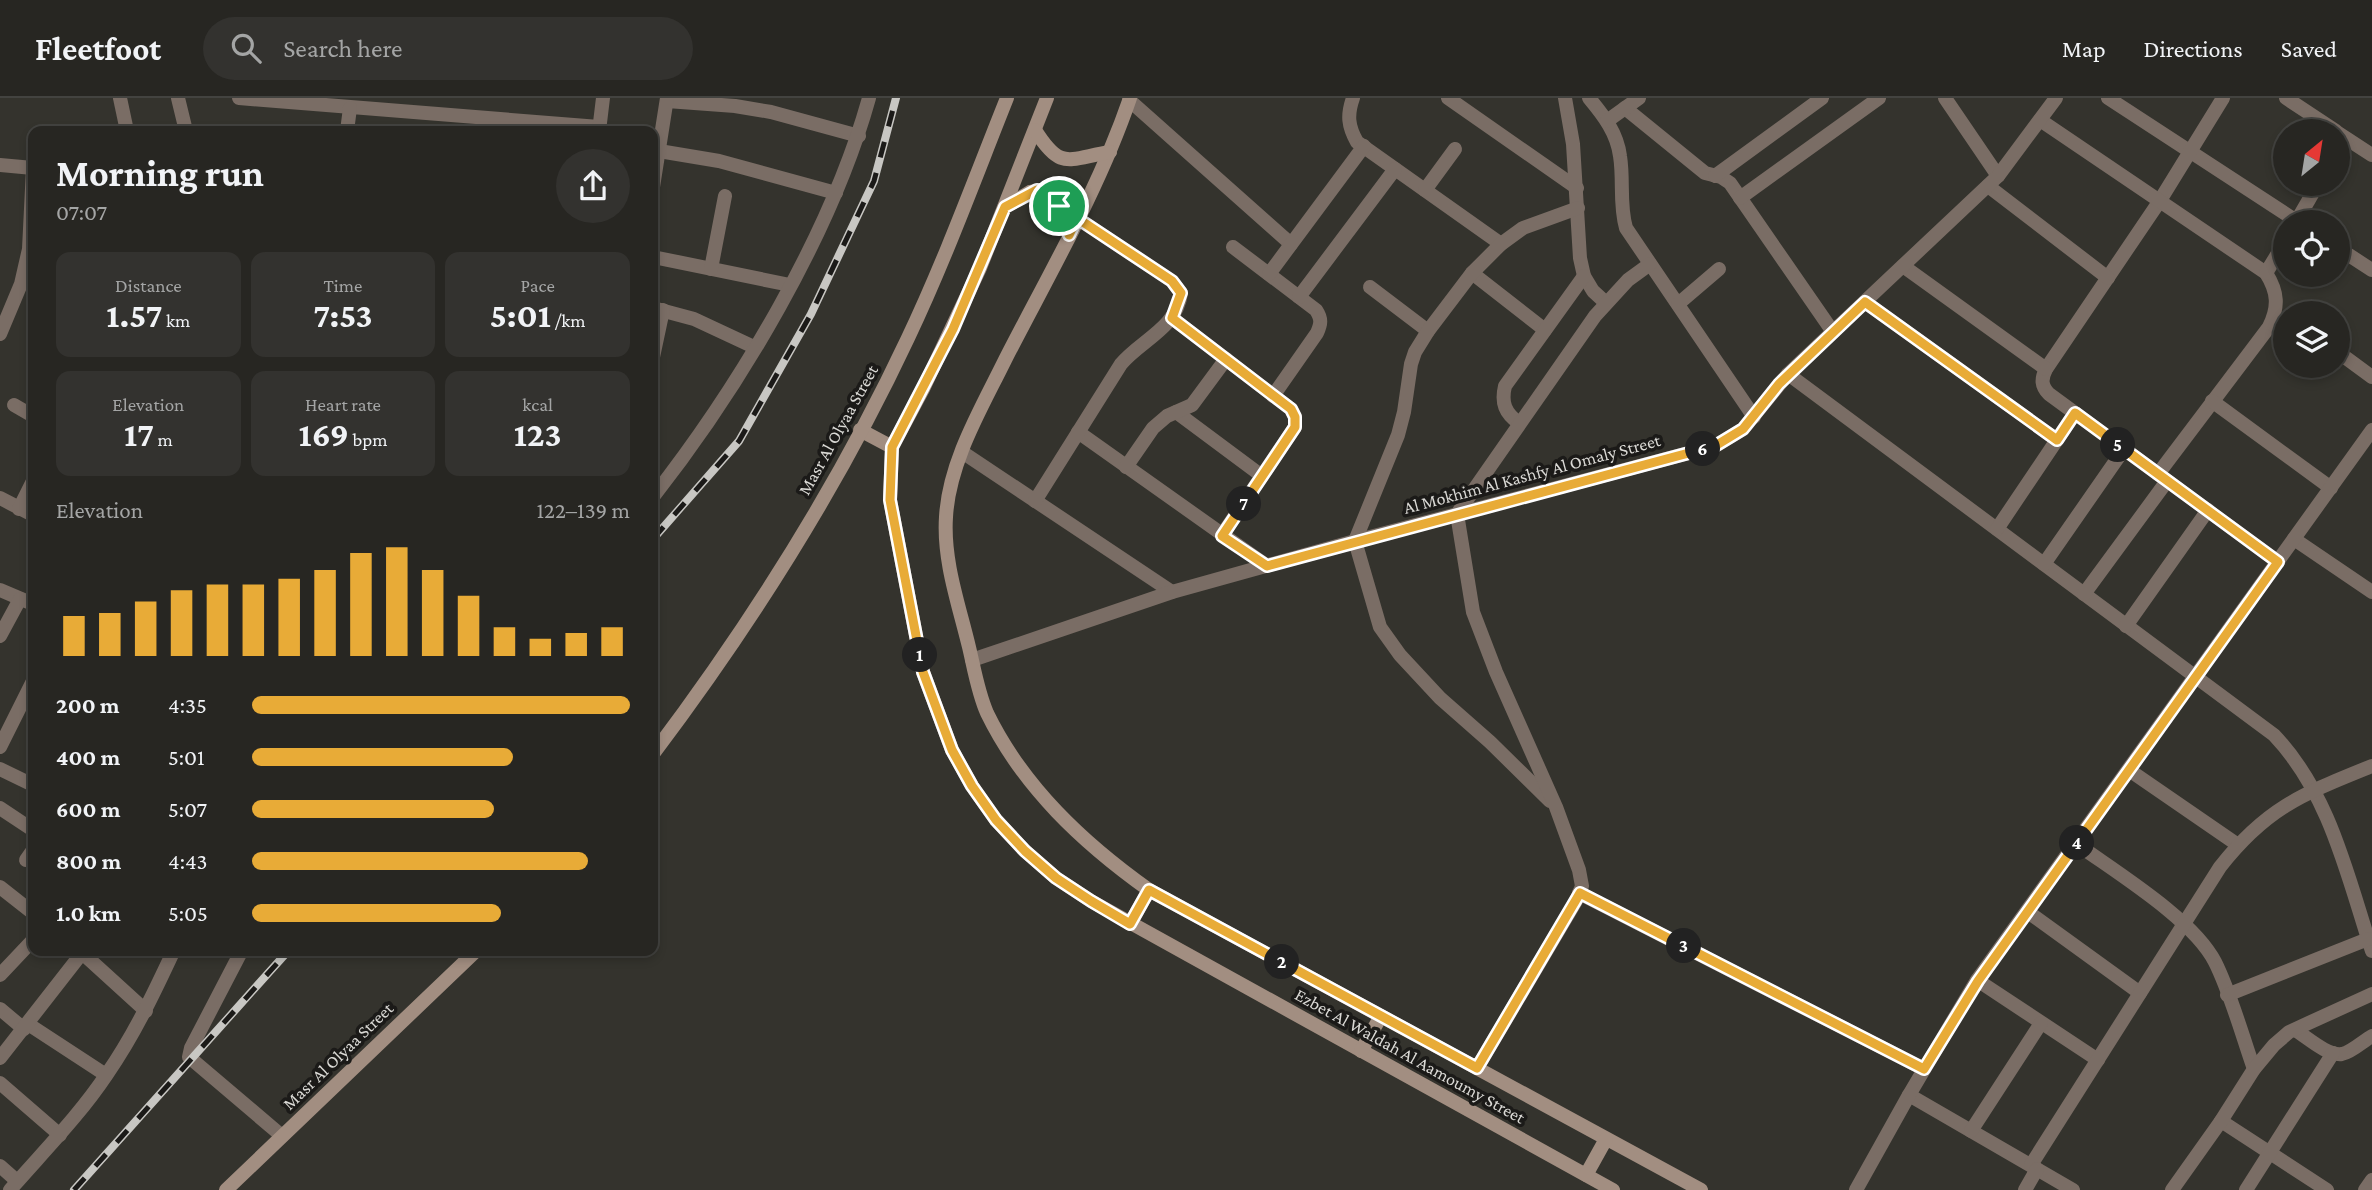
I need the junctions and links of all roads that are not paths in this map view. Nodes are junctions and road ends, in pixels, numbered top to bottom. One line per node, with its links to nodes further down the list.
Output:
1 (120, 98): 29 (street)
2 (178, 98): 30 (street)
3 (239, 98): 24 (street)
4 (603, 98): 33 (street)
5 (869, 98): 35 (street)
6 (1007, 98): 107 (street, Masr Al Olyaa Street)
7 (1047, 98): 34 (street)
8 (1353, 98): 37 (street)
9 (1448, 98): 49 (street)
10 (1565, 98): 49 (street)
11 (1590, 98): 28 (street)
12 (1639, 98): 25 (street)
13 (1822, 98): 47 (street)
14 (1879, 98): 53 (street)
15 (1945, 98): 48 (street)
16 (2056, 98): 27 (street, Al Mokhim Al Kashfy Al Omaly Street)
17 (2108, 98): 40 (street)
18 (2222, 98): 40 (street)
19 (2286, 98): 26 (street)
20 (667, 99): 22 (street); 39 (street)
21 (1130, 99): 41 (street, Ezbet Al Waldah Al Aamoumy Street); 60 (street)
22 (736, 102): 23 (street)
23 (772, 105): 35 (street)
24 (349, 108): 31 (street); 32 (street)
25 (1625, 108): 28 (street); 47 (street)
26 (2314, 119)
27 (2039, 120): 48 (street, Al Mokhim Al Kashfy Al Omaly Street); 54 (street)
28 (1608, 121): 66 (street)
29 (126, 126)
30 (185, 126)
31 (347, 126)
32 (563, 126)
33 (599, 126)
34 (1035, 130): 41 (street); 55 (street)
35 (859, 136): 51 (street)
36 (2350, 144): 42 (street)
37 (1364, 146): 46 (street); 60 (street)
38 (1455, 149): 50 (street)
39 (659, 150): 43 (street); 51 (street)
40 (2189, 151): 54 (street); 57 (street)
41 (1110, 152): 58 (street, Ezbet Al Waldah Al Aamoumy Street)
42 (2372, 155)
43 (658, 156)
44 (0, 165): 45 (street)
45 (28, 168)
46 (1395, 169): 50 (street); 80 (street)
47 (1715, 176): 53 (street)
48 (1993, 181): 68 (street, Al Mokhim Al Kashfy Al Omaly Street); 76 (street)
49 (1577, 188): 56 (street)
50 (1425, 190): 61 (street)
51 (836, 193): 78 (street)
52 (725, 196): 69 (street)
53 (1740, 198): 91 (street)
54 (2159, 202): 73 (street); 76 (street)
55 (1005, 207): 59 (street); 111 (street)
56 (1578, 208): 61 (street); 75 (street)
57 (2279, 210)
58 (1077, 218): 59 (street, Ezbet Al Waldah Al Aamoumy Street); 87 (street)
59 (1069, 235): 113 (street, Ezbet Al Waldah Al Aamoumy Street)
60 (1291, 244): 74 (street)
61 (1501, 244): 72 (street)
62 (1233, 247): 74 (street)
63 (2350, 256): 71 (street)
64 (658, 258): 69 (street)
65 (2273, 261): 73 (street)
66 (1650, 264): 83 (street); 84 (street)
67 (28, 266): 77 (street)
68 (1903, 266): 82 (street, Al Mokhim Al Kashfy Al Omaly Street); 96 (street)
69 (711, 269): 78 (street)
70 (1719, 269): 84 (street)
71 (2372, 270)
72 (1472, 273): 89 (street); 90 (street)
73 (2266, 273): 81 (street)
74 (1269, 274): 80 (street)
75 (1584, 276): 83 (street); 89 (street)
76 (2108, 278): 96 (street)
77 (27, 284): 85 (street)
78 (790, 285): 93 (street)
79 (1370, 288): 90 (street)
80 (1299, 297): 99 (street)
81 (2278, 301)
82 (1865, 302): 91 (street, Al Mokhim Al Kashfy Al Omaly Street); 110 (street)
83 (1606, 303): 106 (street)
84 (1678, 304): 105 (street)
85 (6, 306): 92 (street)
86 (658, 309): 93 (street)
87 (1172, 318): 94 (street); 109 (street)
88 (2273, 321): 100 (street)
89 (1545, 330): 106 (street)
90 (1428, 331): 129 (street)
91 (1833, 332): 97 (street, Al Mokhim Al Kashfy Al Omaly Street)
92 (0, 334)
93 (754, 347): 118 (street)
94 (1226, 359): 99 (street); 102 (street)
95 (2350, 361): 98 (street)
96 (2046, 369): 104 (street)
97 (1788, 374): 105 (street, Al Mokhim Al Kashfy Al Omaly Street); 126 (street)
98 (2372, 377)
99 (1273, 396): 115 (street)
100 (2213, 401): 116 (street); 117 (street)
101 (14, 405): 103 (street)
102 (1176, 412): 114 (street); 115 (street)
103 (28, 413)
104 (2075, 413): 110 (street); 112 (street)
105 (1754, 416): 125 (street, Al Mokhim Al Kashfy Al Omaly Street)
106 (1519, 423): 125 (street)
107 (860, 430): 111 (street); 144 (street, Masr Al Olyaa Street)
108 (2372, 430): 117 (street)
109 (1078, 432): 114 (street); 121 (street)
110 (2057, 440): 126 (street)
111 (892, 447): 160 (street, Ezbet Al Waldah Al Aamoumy Street)
112 (2124, 449): 116 (street); 131 (street)
113 (962, 453): 121 (street); 140 (street, Ezbet Al Waldah Al Aamoumy Street)
114 (1126, 467): 127 (street)
115 (1262, 476): 127 (street)
116 (2162, 477): 123 (street); 136 (street)
117 (2331, 488): 128 (street)
118 (658, 490)
119 (28, 491): 122 (street)
120 (0, 499): 122 (street)
121 (1035, 501): 134 (street)
122 (19, 509): 124 (street)
123 (2208, 510): 130 (street); 138 (street)
124 (28, 513)
125 (1457, 514): 129 (street, Al Mokhim Al Kashfy Al Omaly Street); 150 (street)
126 (1997, 529): 131 (street)
127 (1222, 536): 132 (street)
128 (2294, 539): 130 (street); 135 (street)
129 (1355, 541): 132 (street, Al Mokhim Al Kashfy Al Omaly Street); 150 (street)
130 (2278, 562): 141 (street)
131 (2043, 564): 136 (street)
132 (1267, 566): 134 (street, Al Mokhim Al Kashfy Al Omaly Street)
133 (0, 590): 137 (street)
134 (1172, 592): 140 (street, Al Mokhim Al Kashfy Al Omaly Street)
135 (2372, 592)
136 (2084, 594): 138 (street)
137 (27, 601): 139 (street)
138 (2126, 626): 141 (street)
139 (0, 636)
140 (972, 660): 156 (street, Ezbet Al Waldah Al Aamoumy Street)
141 (2195, 677): 147 (street); 149 (street)
142 (27, 711): 143 (street)
143 (0, 747)
144 (658, 747)
145 (2372, 766): 149 (street)
146 (0, 769): 148 (street)
147 (2129, 770): 153 (street); 154 (street)
148 (28, 783)
149 (2314, 789): 154 (street); 163 (street)
150 (1556, 807): 157 (street)
151 (0, 808): 152 (street)
152 (28, 827)
153 (2077, 844): 159 (street); 161 (street)
154 (2238, 845): 161 (street)
155 (0, 887): 158 (street)
156 (1149, 890): 160 (street); 176 (street, Ezbet Al Waldah Al Aamoumy Street)
157 (1580, 893): 185 (street); 186 (street)
158 (28, 905)
159 (2028, 912): 170 (street); 171 (street)
160 (1130, 924): 181 (street, Ezbet Al Waldah Al Aamoumy Street)
161 (2184, 924): 171 (street); 173 (street)
162 (28, 945): 169 (street)
163 (2370, 945): 173 (street)
164 (78, 956): 178 (street)
165 (85, 956): 175 (street)
166 (171, 956): 175 (street)
167 (239, 956): 194 (street)
168 (471, 956): 194 (street, Masr Al Olyaa Street)
169 (0, 975)
170 (1978, 981): 177 (street); 186 (street)
171 (2140, 993): 184 (street)
172 (2372, 994): 179 (street)
173 (2227, 995): 187 (street)
174 (0, 1009): 178 (street)
175 (146, 1011): 188 (street)
176 (1381, 1016): 181 (street); 185 (street, Ezbet Al Waldah Al Aamoumy Street)
177 (2041, 1023): 184 (street); 192 (street)
178 (26, 1026): 183 (street); 188 (street)
179 (2295, 1030): 182 (street); 187 (street)
180 (2372, 1036): 182 (street)
181 (1361, 1051): 199 (street, Ezbet Al Waldah Al Aamoumy Street)
182 (2333, 1053): 196 (street)
183 (0, 1058)
184 (2098, 1060): 198 (street)
185 (1477, 1068): 195 (street, Ezbet Al Waldah Al Aamoumy Street)
186 (1924, 1069): 190 (street)
187 (2254, 1069): 191 (street)
188 (106, 1075): 193 (street)
189 (0, 1083): 193 (street)
190 (1909, 1095): 192 (street); 202 (street)
191 (2221, 1121): 196 (street); 208 (street)
192 (1971, 1131): 198 (street)
193 (60, 1135): 201 (street)
194 (282, 1136): 203 (street, Masr Al Olyaa Street)
195 (1606, 1139): 199 (street); 205 (street, Ezbet Al Waldah Al Aamoumy Street)
196 (2270, 1153): 209 (street); 210 (street)
197 (0, 1166): 201 (street)
198 (2034, 1167): 206 (street); 207 (street)
199 (1586, 1175): 204 (street, Ezbet Al Waldah Al Aamoumy Street)
200 (2372, 1180): 211 (street)
201 (14, 1186)
202 (1859, 1189)
203 (226, 1190)
204 (1614, 1190)
205 (1701, 1190)
206 (2025, 1190)
207 (2073, 1190)
208 (2172, 1190)
209 (2246, 1190)
210 (2327, 1190)
211 (2365, 1190)

